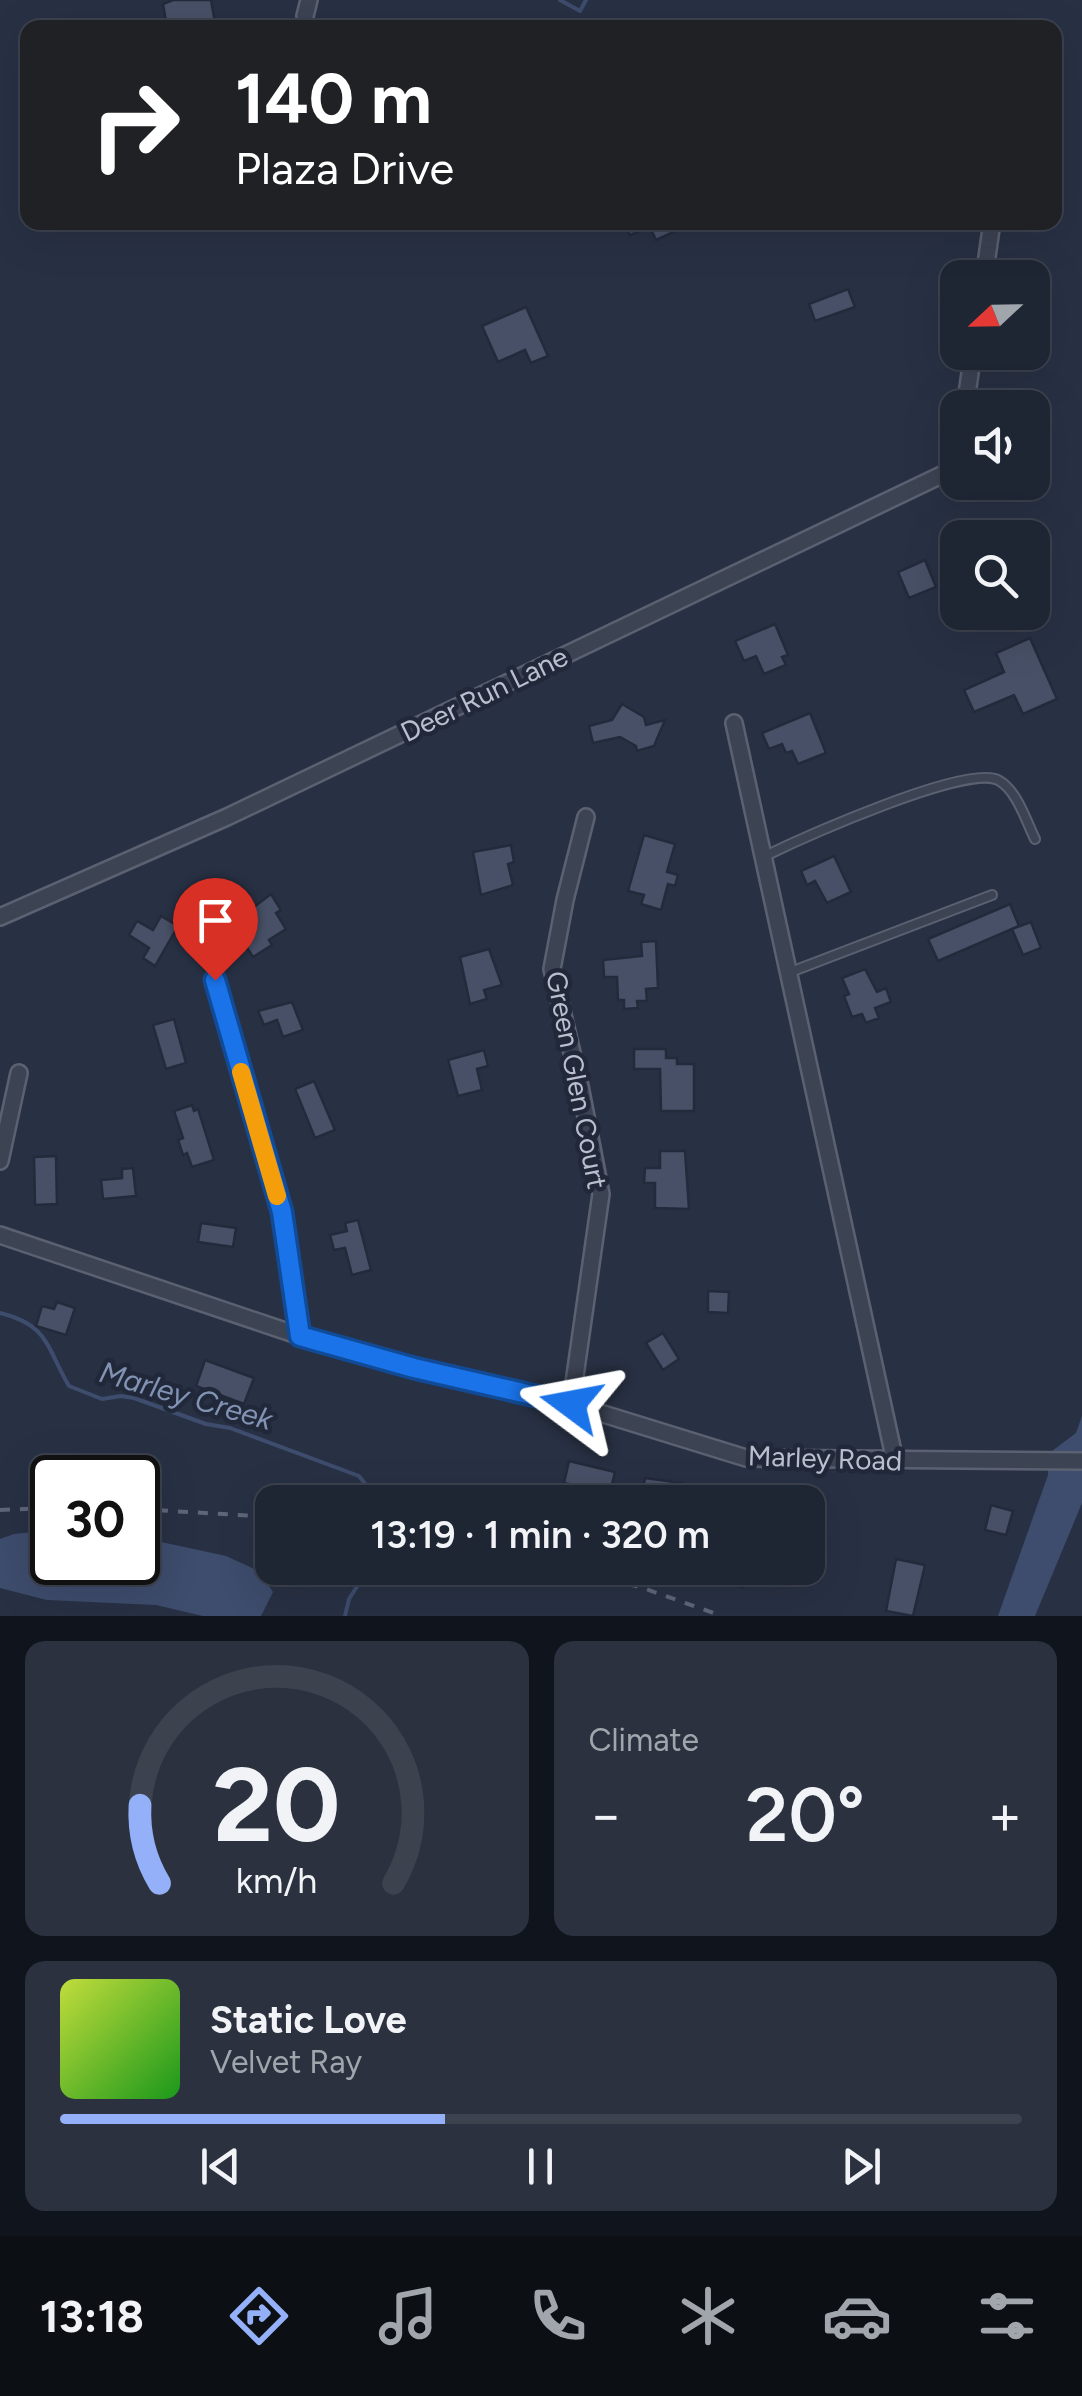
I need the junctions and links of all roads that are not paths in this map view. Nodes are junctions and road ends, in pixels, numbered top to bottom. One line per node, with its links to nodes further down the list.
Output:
1 (991, 230): 2 (street)
2 (987, 260)
3 (940, 476): 9 (street, Deer Run Lane)
4 (734, 723): 7 (street)
5 (586, 817): 16 (street, Green Glen Court)
6 (1035, 839): 7 (lane)
7 (763, 857): 10 (street)
8 (992, 895): 10 (lane)
9 (0, 916)
10 (788, 973): 17 (street)
11 (215, 980): 15 (street)
12 (19, 1072): 13 (street)
13 (0, 1161)
14 (0, 1235): 15 (street, Marley Road)
15 (300, 1336): 16 (street, Marley Road)
16 (571, 1404): 17 (street, Marley Road)
17 (895, 1461): 18 (street, Marley Road)
18 (1082, 1461)

